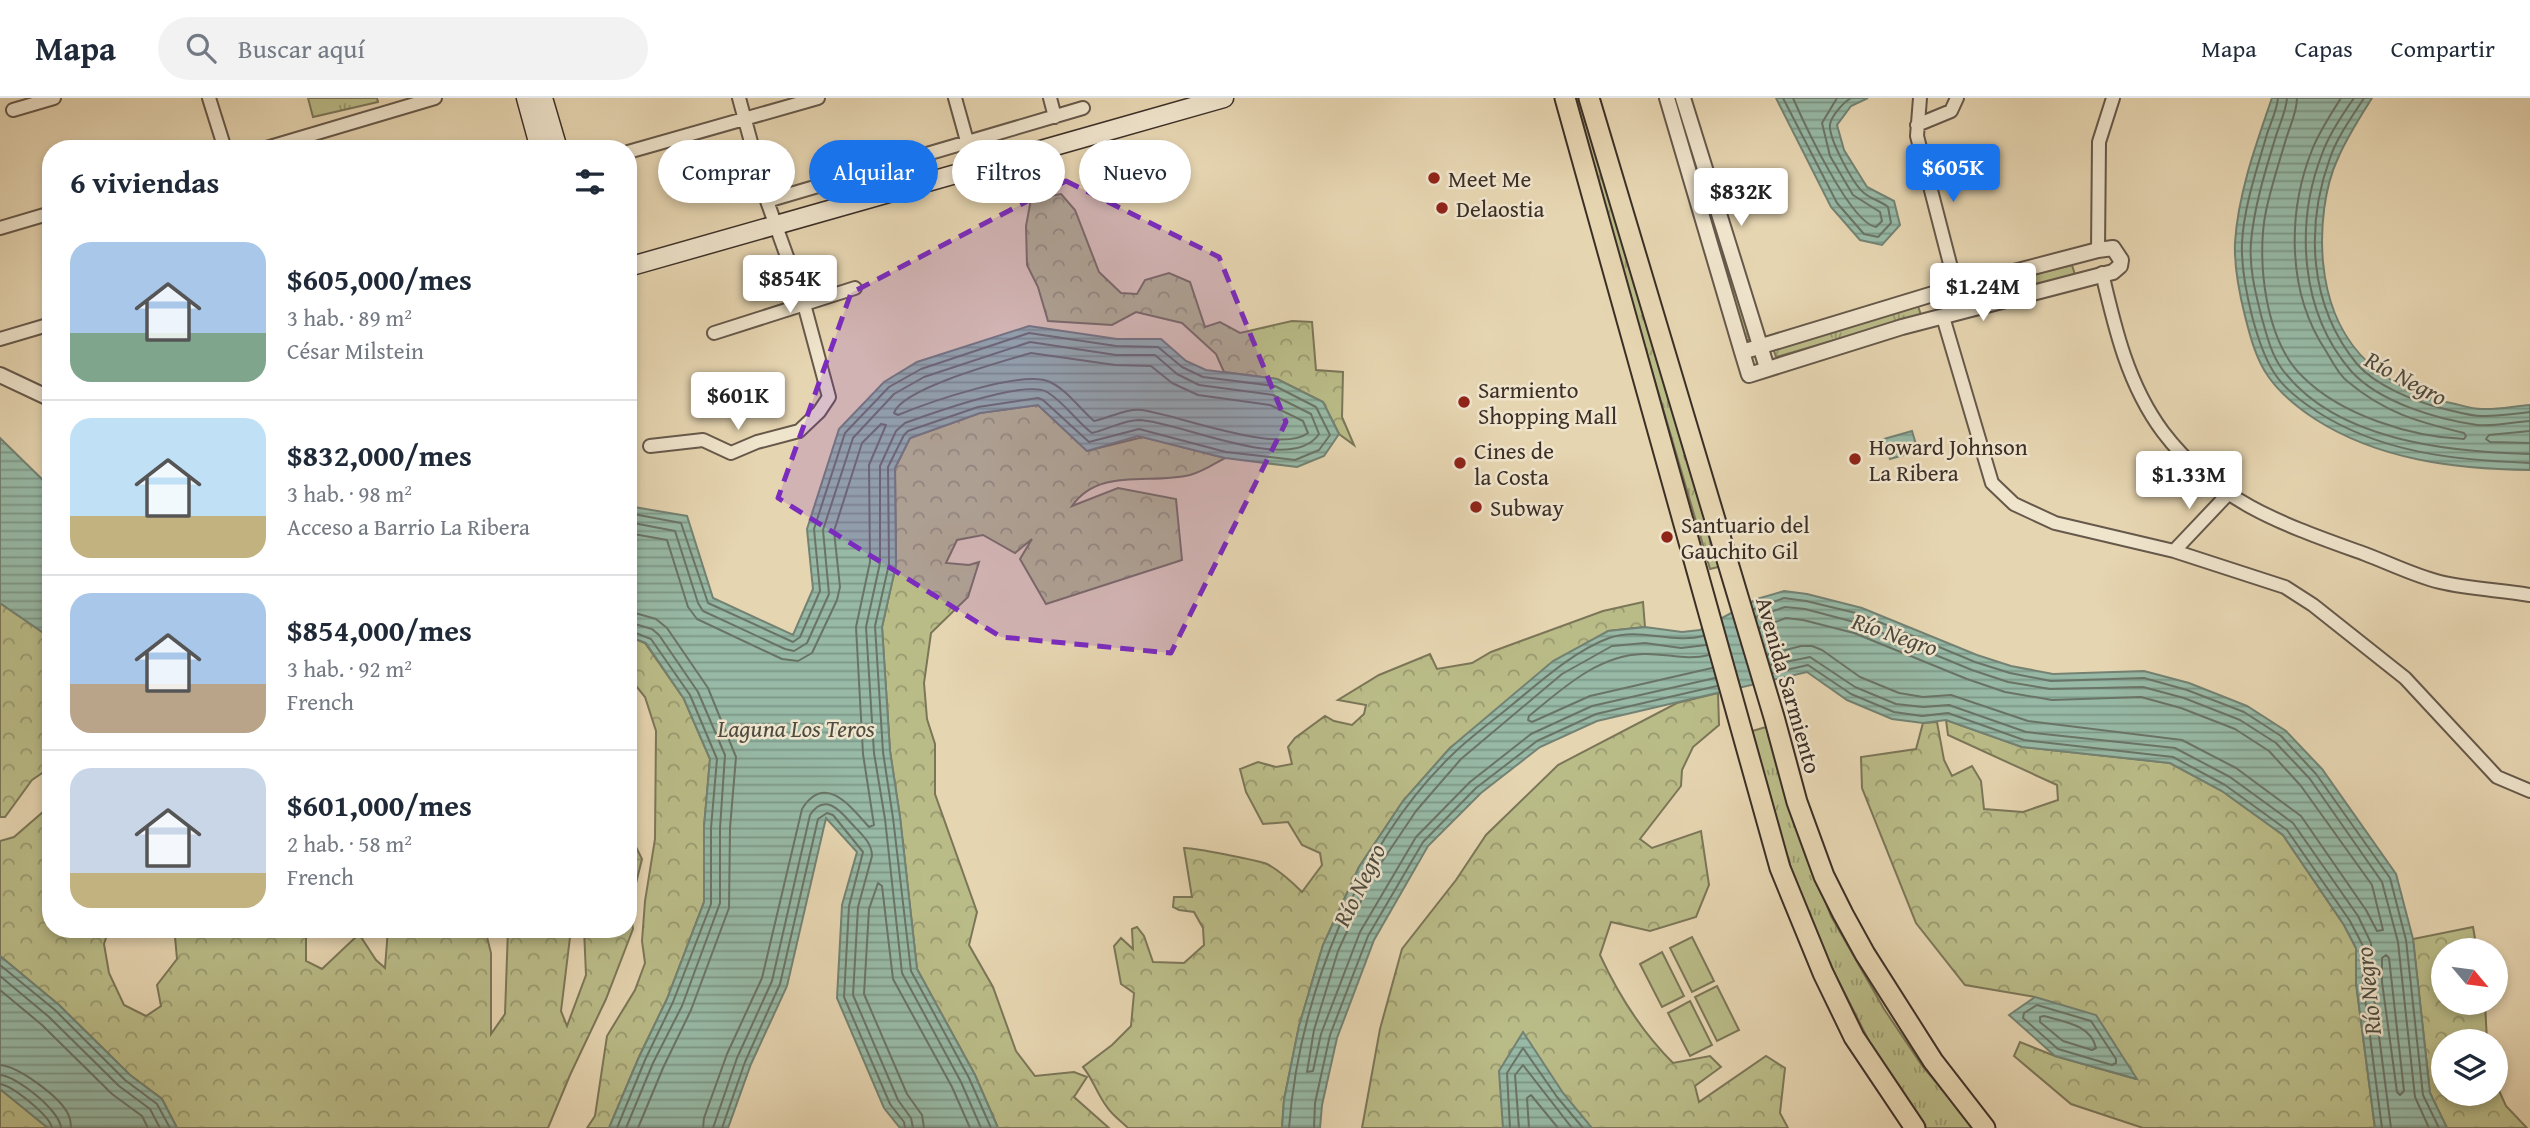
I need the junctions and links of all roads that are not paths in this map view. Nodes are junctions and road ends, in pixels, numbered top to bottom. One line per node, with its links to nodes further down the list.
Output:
1 (54, 98): 19 (street)
2 (209, 98): 23 (street)
3 (435, 98): 24 (street)
4 (526, 98): 25 (main road)
5 (543, 98): 26 (main road)
6 (739, 98): 21 (street)
7 (818, 98): 21 (street)
8 (955, 98): 28 (street)
9 (1050, 98): 20 (street)
10 (1224, 98): 37 (main road)
11 (1566, 98): 61 (main road)
12 (1589, 98): 62 (main road, Avenida Sarmiento)
13 (1667, 98): 33 (street)
14 (1683, 98): 32 (street)
15 (1920, 98): 22 (street)
16 (1956, 98): 22 (street)
17 (2113, 98): 39 (street)
18 (1083, 108): 20 (street)
19 (13, 110)
20 (1055, 117): 29 (street)
21 (745, 119): 27 (street); 31 (street)
22 (1917, 125): 42 (street)
23 (222, 140)
24 (293, 140)
25 (538, 140)
26 (555, 140)
27 (751, 140)
28 (967, 140)
29 (971, 140)
30 (952, 146): 34 (street)
31 (637, 149)
32 (1708, 182): 33 (street); 51 (street)
33 (1693, 189): 52 (street)
34 (795, 193)
35 (768, 203): 37 (street)
36 (42, 215): 38 (street)
37 (775, 226): 40 (main road); 45 (street)
38 (0, 228)
39 (2098, 250): 41 (street); 41 (street); 42 (street)
40 (637, 264)
41 (2102, 273): 46 (street); 57 (street)
42 (1956, 287): 44 (street); 46 (street)
43 (855, 288): 45 (street)
44 (1924, 296): 47 (street); 51 (street)
45 (804, 304): 49 (street); 56 (street)
46 (1960, 311): 47 (street)
47 (1938, 318): 53 (street); 58 (street)
48 (42, 327): 50 (street)
49 (714, 333)
50 (0, 339)
51 (1760, 347): 52 (street); 53 (street)
52 (1742, 352): 53 (street)
53 (1767, 368)
54 (0, 375): 55 (street)
55 (42, 395)
56 (650, 446)
57 (2228, 494): 58 (street); 59 (street)
58 (2174, 551): 60 (street)
59 (2530, 594)
60 (2530, 791)
61 (1915, 1128)
62 (1985, 1128)

